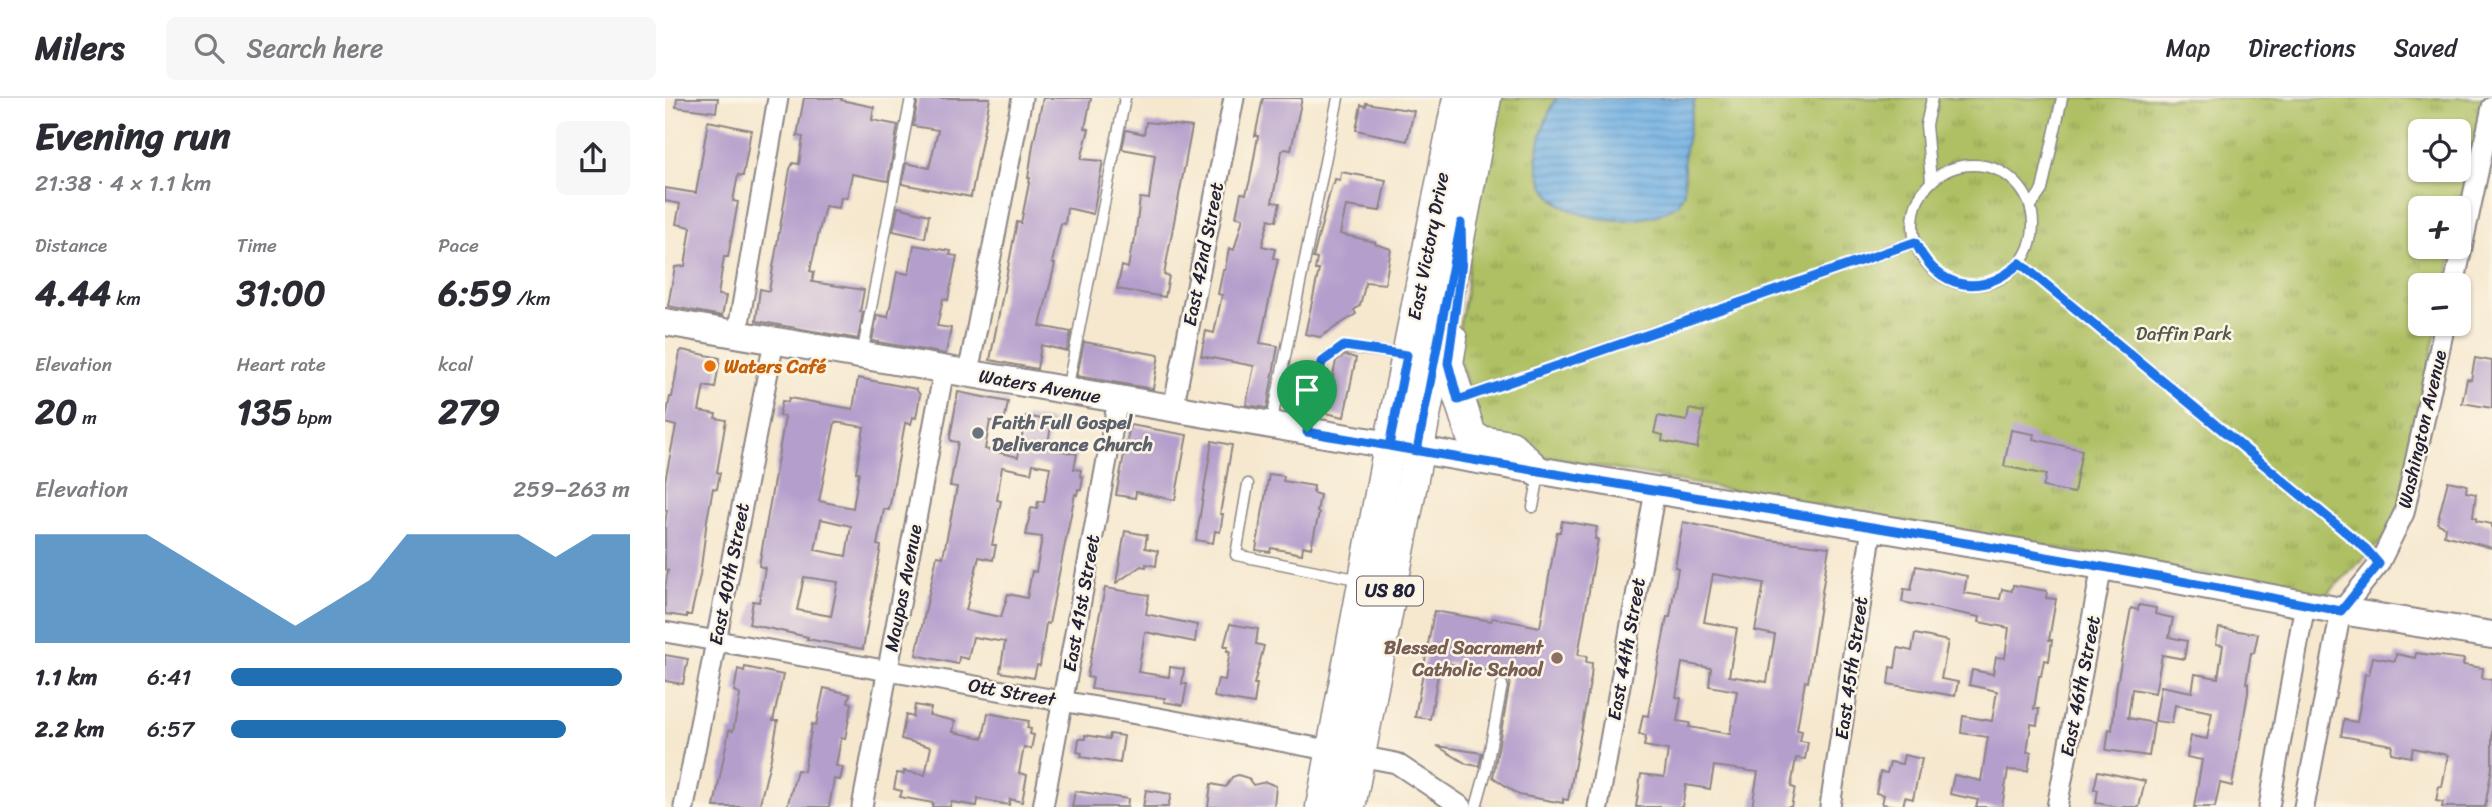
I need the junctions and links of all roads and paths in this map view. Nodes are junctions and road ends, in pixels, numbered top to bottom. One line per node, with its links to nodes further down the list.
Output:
1 (778, 98): 20 (street)
2 (911, 98): 24 (lane)
3 (1021, 98): 25 (street)
4 (1125, 98): 26 (lane)
5 (1234, 98): 29 (street, East 42nd Street)
6 (1338, 98): 30 (lane)
7 (1458, 98): 23 (main road, East Victory Drive / US 80)
8 (1486, 98): 15 (main road, East Victory Drive / US 80)
9 (1932, 98): 13 (lane)
10 (2061, 98): 14 (lane)
11 (2492, 107): 12 (street)
12 (2485, 178): 18 (street)
13 (1931, 181): 14 (lane); 16 (lane)
14 (2031, 206): 17 (lane)
15 (1461, 223): 28 (main road); 32 (main road, East Victory Drive / US 80)
16 (1915, 242): 17 (lane); 28 (lane)
17 (2020, 263): 38 (lane)
18 (2457, 273)
19 (665, 322): 20 (main road, Waters Avenue)
20 (737, 335): 22 (main road, Waters Avenue)
21 (2442, 336): 38 (street, Washington Avenue)
22 (774, 341): 24 (main road, Waters Avenue); 45 (street, East 40th Street)
23 (1407, 355): 31 (lane); 32 (main road, East Victory Drive / US 80)
24 (862, 356): 25 (main road, Waters Avenue)
25 (956, 372): 26 (main road, Waters Avenue); 46 (street, Maupas Avenue)
26 (1067, 391): 27 (main road, Waters Avenue)
27 (1118, 400): 29 (main road, Waters Avenue); 48 (street, East 41st Street)
28 (1458, 400): 33 (main road)
29 (1173, 409): 30 (main road, Waters Avenue)
30 (1271, 426): 31 (main road, Waters Avenue)
31 (1307, 432): 32 (main road, Waters Avenue)
32 (1403, 448): 33 (main road, Waters Avenue); 40 (main road, East Victory Drive / US 80); 49 (main road, East Victory Drive / US 80)
33 (1538, 471): 35 (main road, Waters Avenue); 36 (lane)
34 (1248, 484): 40 (lane)
35 (1655, 491): 37 (main road, Waters Avenue); 57 (street, East 44th Street)
36 (1533, 507)
37 (1872, 528): 39 (main road, Waters Avenue); 58 (street, East 45th Street)
38 (2379, 564): 42 (street, Washington Avenue)
39 (2102, 565): 41 (main road, Waters Avenue); 59 (street, East 46th Street)
40 (1363, 580): 49 (main road, East Victory Drive / US 80)
41 (2305, 604): 42 (main road, Waters Avenue); 60 (street)
42 (2341, 611): 44 (main road, Waters Avenue); 61 (street, Washington Avenue)
43 (665, 632): 45 (street, Ott Street)
44 (2492, 635)
45 (716, 640): 46 (street, Ott Street); 50 (street, East 40th Street)
46 (888, 670): 48 (street, Ott Street); 51 (street, Maupas Avenue)
47 (1503, 685): 56 (lane)
48 (1063, 701): 49 (street, Ott Street); 52 (street, East 41st Street)
49 (1345, 753): 53 (main road, East Victory Drive / US 80); 54 (main road, East Victory Drive / US 80); 55 (street, Ott Street)
50 (684, 807)
51 (862, 807)
52 (1043, 807)
53 (1321, 807)
54 (1350, 807)
55 (1462, 807)
56 (1476, 807)
57 (1598, 807)
58 (1831, 807)
59 (2057, 807)
60 (2269, 807)
61 (2304, 807)

